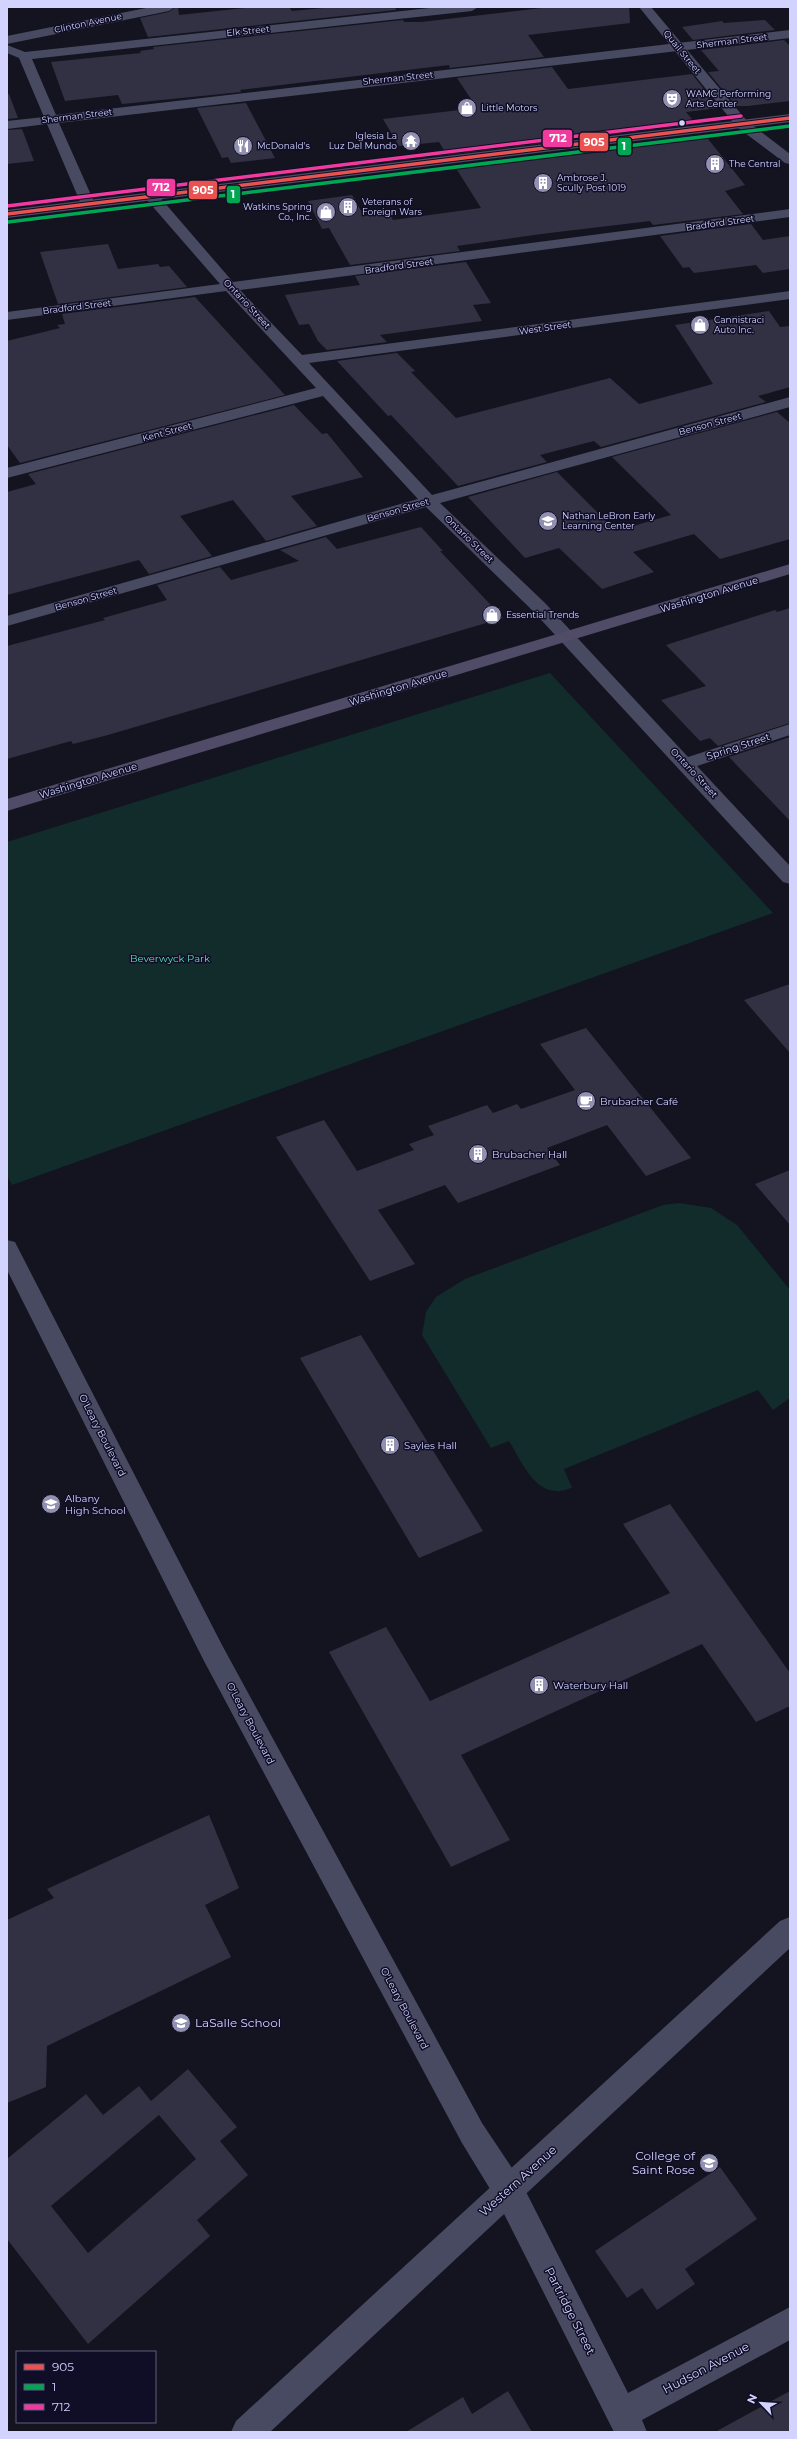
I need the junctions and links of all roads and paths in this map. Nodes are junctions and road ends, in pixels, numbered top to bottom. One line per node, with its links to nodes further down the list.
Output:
1 (169, 7): 5 (street, Clinton Avenue)
2 (472, 7): 8 (street, Elk Street)
3 (644, 7): 6 (street, Quail Street)
4 (790, 34): 6 (street, Sherman Street)
5 (7, 40)
6 (678, 47): 10 (street, Sherman Street); 11 (street, Quail Street)
7 (7, 49): 8 (street)
8 (24, 56): 10 (street)
9 (790, 118): 11 (main road)
10 (52, 119): 12 (street, Sherman Street); 15 (street)
11 (742, 124): 13 (street, Quail Street); 14 (main road)
12 (7, 125)
13 (790, 160)
14 (152, 197): 15 (main road); 18 (street, Ontario Street)
15 (88, 204): 17 (main road)
16 (790, 213): 18 (street, Bradford Street)
17 (7, 214)
18 (231, 288): 20 (street, Bradford Street); 21 (street, Ontario Street)
19 (790, 295): 21 (street, West Street)
20 (7, 316)
21 (300, 360): 22 (street, Ontario Street)
22 (327, 390): 24 (street, Kent Street); 25 (street, Ontario Street)
23 (790, 402): 25 (street, Benson Street)
24 (7, 473)
25 (429, 501): 27 (street, Benson Street); 28 (street, Ontario Street)
26 (790, 569): 28 (main road, Washington Avenue)
27 (7, 621)
28 (564, 636): 30 (street, Ontario Street); 31 (main road, Washington Avenue)
29 (790, 729): 30 (street, Spring Street)
30 (686, 764): 32 (street, Ontario Street)
31 (7, 805)
32 (790, 878)
33 (7, 1248): 35 (street, O'Leary Boulevard)
34 (790, 1930): 35 (street, Western Avenue)
35 (509, 2191): 37 (street, Partridge Street); 38 (street, Western Avenue)
36 (790, 2324): 37 (street, Hudson Avenue)
37 (627, 2423)
38 (247, 2432)

